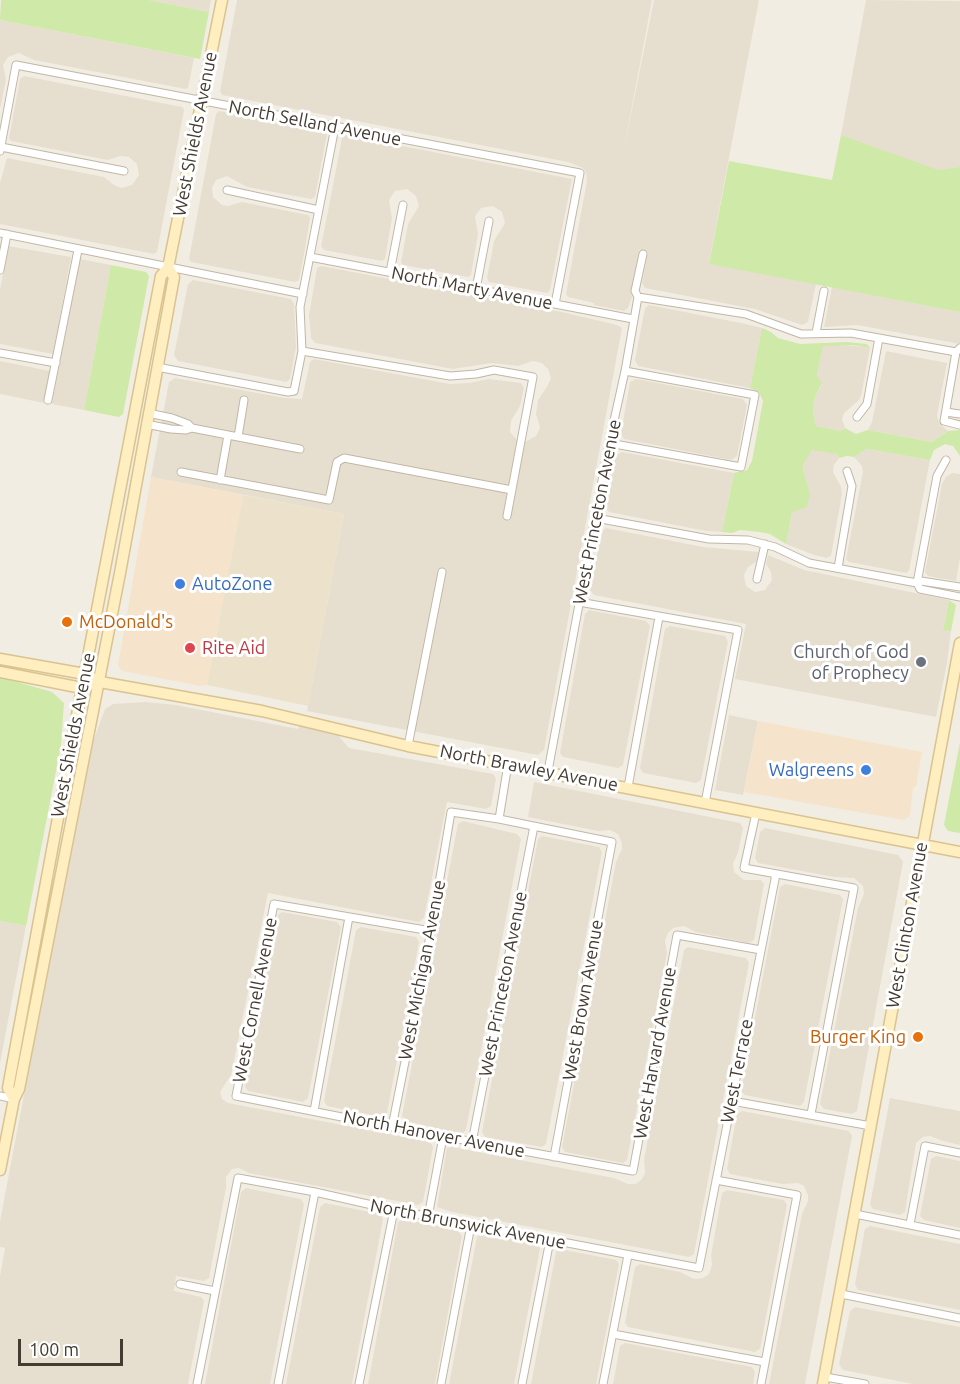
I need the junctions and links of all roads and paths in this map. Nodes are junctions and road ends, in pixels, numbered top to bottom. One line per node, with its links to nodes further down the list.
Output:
1 (222, 0): 2 (street, West Shields Avenue)
2 (202, 101): 3 (street, North Selland Avenue); 4 (street, North Selland Avenue); 14 (street, West Shields Avenue)
3 (335, 127): 8 (street); 21 (street, North Selland Avenue)
4 (0, 149): 5 (street)
5 (124, 171)
6 (227, 190): 8 (street)
7 (403, 205): 16 (street)
8 (319, 210): 13 (street)
9 (489, 221): 17 (street)
10 (4, 234): 11 (street); 15 (street)
11 (78, 250): 14 (street); 28 (street)
12 (642, 254): 20 (street, West Princeton Avenue)
13 (310, 257): 16 (street, North Marty Avenue); 19 (street)
14 (168, 268): 19 (street); 29 (street, West Shields Avenue); 39 (street, West Shields Avenue)
15 (0, 270)
16 (390, 272): 17 (street, North Marty Avenue)
17 (476, 289): 21 (street, North Marty Avenue)
18 (824, 291): 23 (street)
19 (303, 294): 26 (street)
20 (638, 297): 22 (street, West Princeton Avenue); 23 (street)
21 (555, 304): 22 (street, North Marty Avenue)
22 (633, 319): 30 (street, West Princeton Avenue)
23 (816, 333): 24 (street)
24 (879, 338): 25 (street); 35 (street)
25 (958, 350): 33 (street)
26 (302, 351): 29 (street); 48 (street)
27 (0, 352): 28 (street)
28 (56, 363): 31 (street)
29 (157, 367): 36 (street, West Shields Avenue)
30 (625, 371): 42 (street, West Princeton Avenue); 42 (street)
31 (48, 400)
32 (244, 400): 41 (street)
33 (946, 412): 34 (street); 37 (street)
34 (960, 414)
35 (857, 417)
36 (147, 419): 38 (street); 38 (street); 49 (street, West Shields Avenue)
37 (960, 424)
38 (192, 428): 40 (street)
39 (132, 429): 49 (street); 50 (street, West Shields Avenue)
40 (228, 435): 41 (street); 47 (street)
41 (238, 437): 43 (street)
42 (609, 443): 52 (street, West Princeton Avenue)
43 (300, 449)
44 (946, 460): 58 (street)
45 (847, 471): 55 (street)
46 (181, 472): 47 (street)
47 (220, 480): 48 (street)
48 (512, 490): 51 (street)
49 (133, 494): 54 (street, West Shields Avenue)
50 (117, 507): 54 (street); 66 (street, West Shields Avenue)
51 (507, 516)
52 (596, 518): 53 (street); 61 (street, West Princeton Avenue)
53 (765, 544): 55 (street); 57 (street)
54 (124, 551): 67 (street, West Shields Avenue)
55 (838, 568): 58 (street)
56 (442, 572): 69 (street)
57 (757, 579)
58 (916, 583): 59 (street); 60 (street)
59 (960, 587)
60 (960, 597)
61 (579, 602): 62 (street); 71 (street, West Princeton Avenue)
62 (659, 617): 72 (street); 73 (street)
63 (960, 643): 77 (street, West Clinton Avenue)
64 (0, 658): 66 (street, North Brawley Avenue)
65 (0, 672): 68 (street, North Brawley Avenue)
66 (85, 674): 67 (street, North Brawley Avenue); 68 (street, West Shields Avenue)
67 (100, 682): 68 (street, North Brawley Avenue); 69 (street, North Brawley Avenue); 85 (street, West Shields Avenue)
68 (82, 688): 85 (street, West Shields Avenue)
69 (408, 746): 70 (street, North Brawley Avenue)
70 (508, 764): 71 (street, North Brawley Avenue); 75 (street)
71 (548, 771): 72 (street, North Brawley Avenue)
72 (628, 787): 73 (street, North Brawley Avenue)
73 (705, 803): 74 (street, North Brawley Avenue)
74 (756, 813): 77 (street, North Brawley Avenue); 79 (street)
75 (499, 819): 76 (street); 81 (street, West Michigan Avenue)
76 (534, 826): 92 (street, West Princeton Avenue); 94 (street, West Brown Avenue)
77 (922, 845): 78 (street, North Brawley Avenue); 89 (street, West Clinton Avenue)
78 (960, 852)
79 (776, 874): 82 (street, West Terrace); 88 (street)
80 (349, 917): 81 (street); 84 (street, West Cornell Avenue); 87 (street)
81 (431, 931): 90 (street, West Michigan Avenue)
82 (761, 950): 86 (street, West Terrace); 96 (street, West Harvard Avenue)
83 (0, 1096): 85 (street)
84 (236, 1096): 87 (street, North Hanover Avenue)
85 (14, 1099): 95 (street, West Shields Avenue)
86 (732, 1101): 88 (street); 97 (street, West Terrace)
87 (314, 1111): 90 (street, North Hanover Avenue)
88 (811, 1114): 89 (street)
89 (872, 1126): 100 (street, West Clinton Avenue)
90 (392, 1127): 91 (street, North Hanover Avenue)
91 (443, 1137): 92 (street, North Hanover Avenue); 101 (street)
92 (472, 1142): 94 (street, North Hanover Avenue)
93 (960, 1153): 102 (street)
94 (554, 1157): 96 (street, North Hanover Avenue)
95 (0, 1170)
96 (633, 1171)
97 (716, 1180): 107 (street, West Terrace); 113 (street)
98 (315, 1192): 99 (street, North Brunswick Avenue); 109 (street, North Brunswick Avenue); 116 (street)
99 (394, 1210): 101 (street, North Brunswick Avenue); 117 (street)
100 (855, 1214): 102 (street); 110 (street, West Clinton Avenue)
101 (428, 1217): 103 (street, North Brunswick Avenue)
102 (910, 1224): 104 (street)
103 (471, 1225): 105 (street, North Brunswick Avenue); 118 (street)
104 (960, 1235)
105 (550, 1240): 106 (street, North Brunswick Avenue); 119 (street)
106 (628, 1255): 107 (street, North Brunswick Avenue); 112 (street)
107 (699, 1268)
108 (180, 1284): 109 (street)
109 (215, 1291): 115 (street)
110 (841, 1294): 111 (street); 114 (street, West Clinton Avenue)
111 (960, 1318)
112 (613, 1334): 113 (street); 120 (street)
113 (765, 1362): 121 (street)
114 (824, 1380): 122 (street)
115 (197, 1384)
116 (278, 1384)
117 (359, 1384)
118 (441, 1384)
119 (522, 1384)
120 (603, 1384)
121 (761, 1384)
122 (865, 1384)

